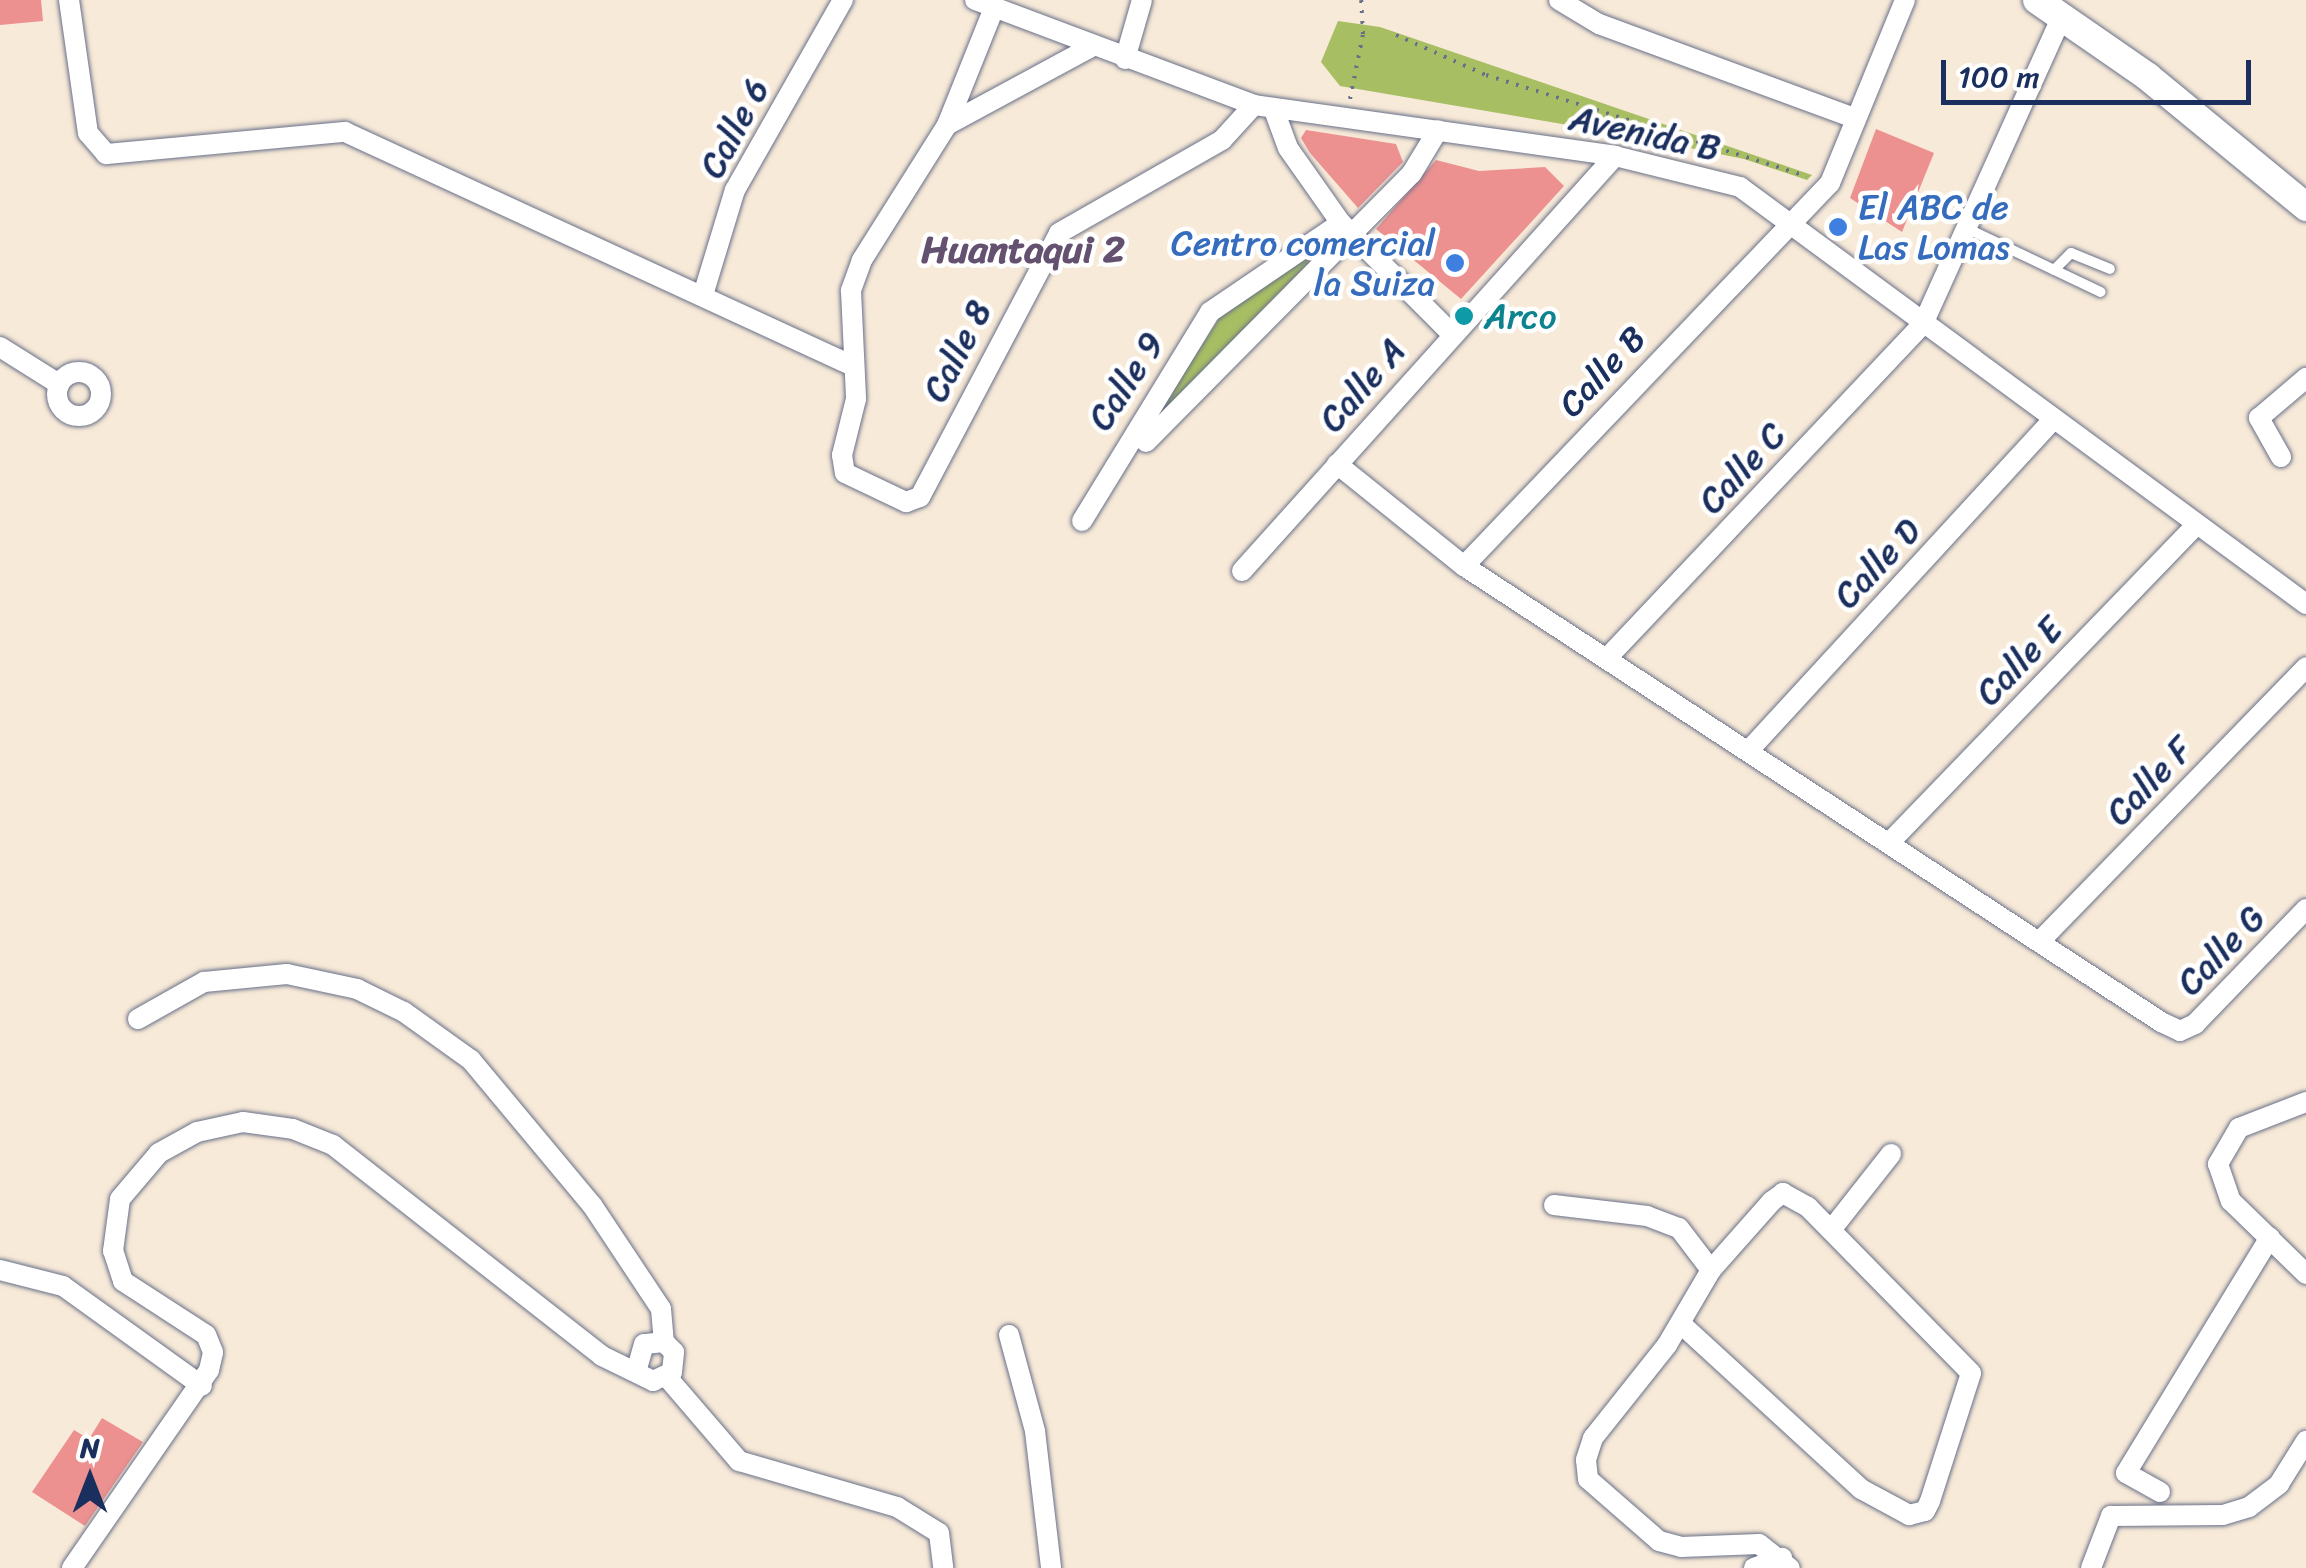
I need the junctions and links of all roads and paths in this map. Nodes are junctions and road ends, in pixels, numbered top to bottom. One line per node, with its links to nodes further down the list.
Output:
1 (69, 0): 27 (street)
2 (843, 0): 27 (street, Calle 6)
3 (1142, 0): 12 (street)
4 (1361, 0): 14 (path)
5 (1559, 0): 15 (street)
6 (1905, 0): 15 (street)
7 (2036, 0): 9 (street)
8 (985, 4): 11 (street, Avenida B); 16 (street)
9 (2060, 20): 20 (street); 22 (street, Calle C)
10 (1396, 36): 19 (path)
11 (1091, 47): 12 (street, Avenida B); 16 (street)
12 (1125, 59): 13 (street, Avenida B)
13 (1264, 108): 14 (street, Avenida B); 23 (street); 31 (street, Calle 8)
14 (1347, 116): 17 (street, Avenida B)
15 (1855, 118): 19 (street)
16 (947, 124): 31 (street)
17 (1438, 130): 18 (street, Avenida B); 23 (street)
18 (1615, 156): 21 (street, Avenida B); 29 (street, Calle A)
19 (1830, 183): 21 (street, Calle B)
20 (2306, 207)
21 (1788, 221): 28 (street, Avenida B); 40 (street, Calle B)
22 (1965, 228): 25 (lane); 28 (street, Calle C)
23 (1346, 229): 29 (street); 35 (street); 38 (street, Calle 9)
24 (2110, 269): 25 (lane)
25 (2054, 270): 26 (lane)
26 (2101, 292)
27 (703, 294): 31 (street)
28 (1923, 324): 34 (street, Avenida B); 43 (street, Calle C)
29 (1451, 333): 37 (street, Calle A)
30 (0, 347): 33 (street)
31 (853, 366)
32 (2306, 378): 36 (street)
33 (59, 384)
34 (2052, 422): 39 (street, Avenida B); 45 (street, Calle D)
35 (1146, 442)
36 (2281, 457)
37 (1336, 464): 40 (street); 41 (street, Calle A)
38 (1082, 521)
39 (2196, 524): 42 (street, Avenida B); 46 (street, Calle E)
40 (1464, 566): 43 (street)
41 (1242, 571)
42 (2306, 604)
43 (1608, 656): 45 (street)
44 (2306, 667): 48 (street, Calle F)
45 (1751, 748): 46 (street)
46 (1889, 843): 48 (street)
47 (2306, 909): 48 (street, Calle G)
48 (2040, 941)
49 (138, 1018): 60 (street)
50 (2306, 1102): 54 (street)
51 (1891, 1154): 53 (street)
52 (1554, 1206): 56 (street)
53 (1831, 1230): 56 (street); 58 (street)
54 (2270, 1236): 57 (street); 65 (street)
55 (0, 1270): 63 (street)
56 (1710, 1270): 58 (street)
57 (2306, 1274)
58 (1681, 1324): 66 (street)
59 (1008, 1335): 69 (street)
60 (664, 1342): 61 (street); 62 (street)
61 (636, 1369): 62 (street); 63 (street)
62 (667, 1378): 68 (street)
63 (202, 1386): 67 (street)
64 (2306, 1441): 71 (street)
65 (2160, 1492)
66 (1786, 1563): 70 (street)
67 (72, 1568)
68 (942, 1568)
69 (1051, 1568)
70 (1754, 1568)
71 (2090, 1568)

